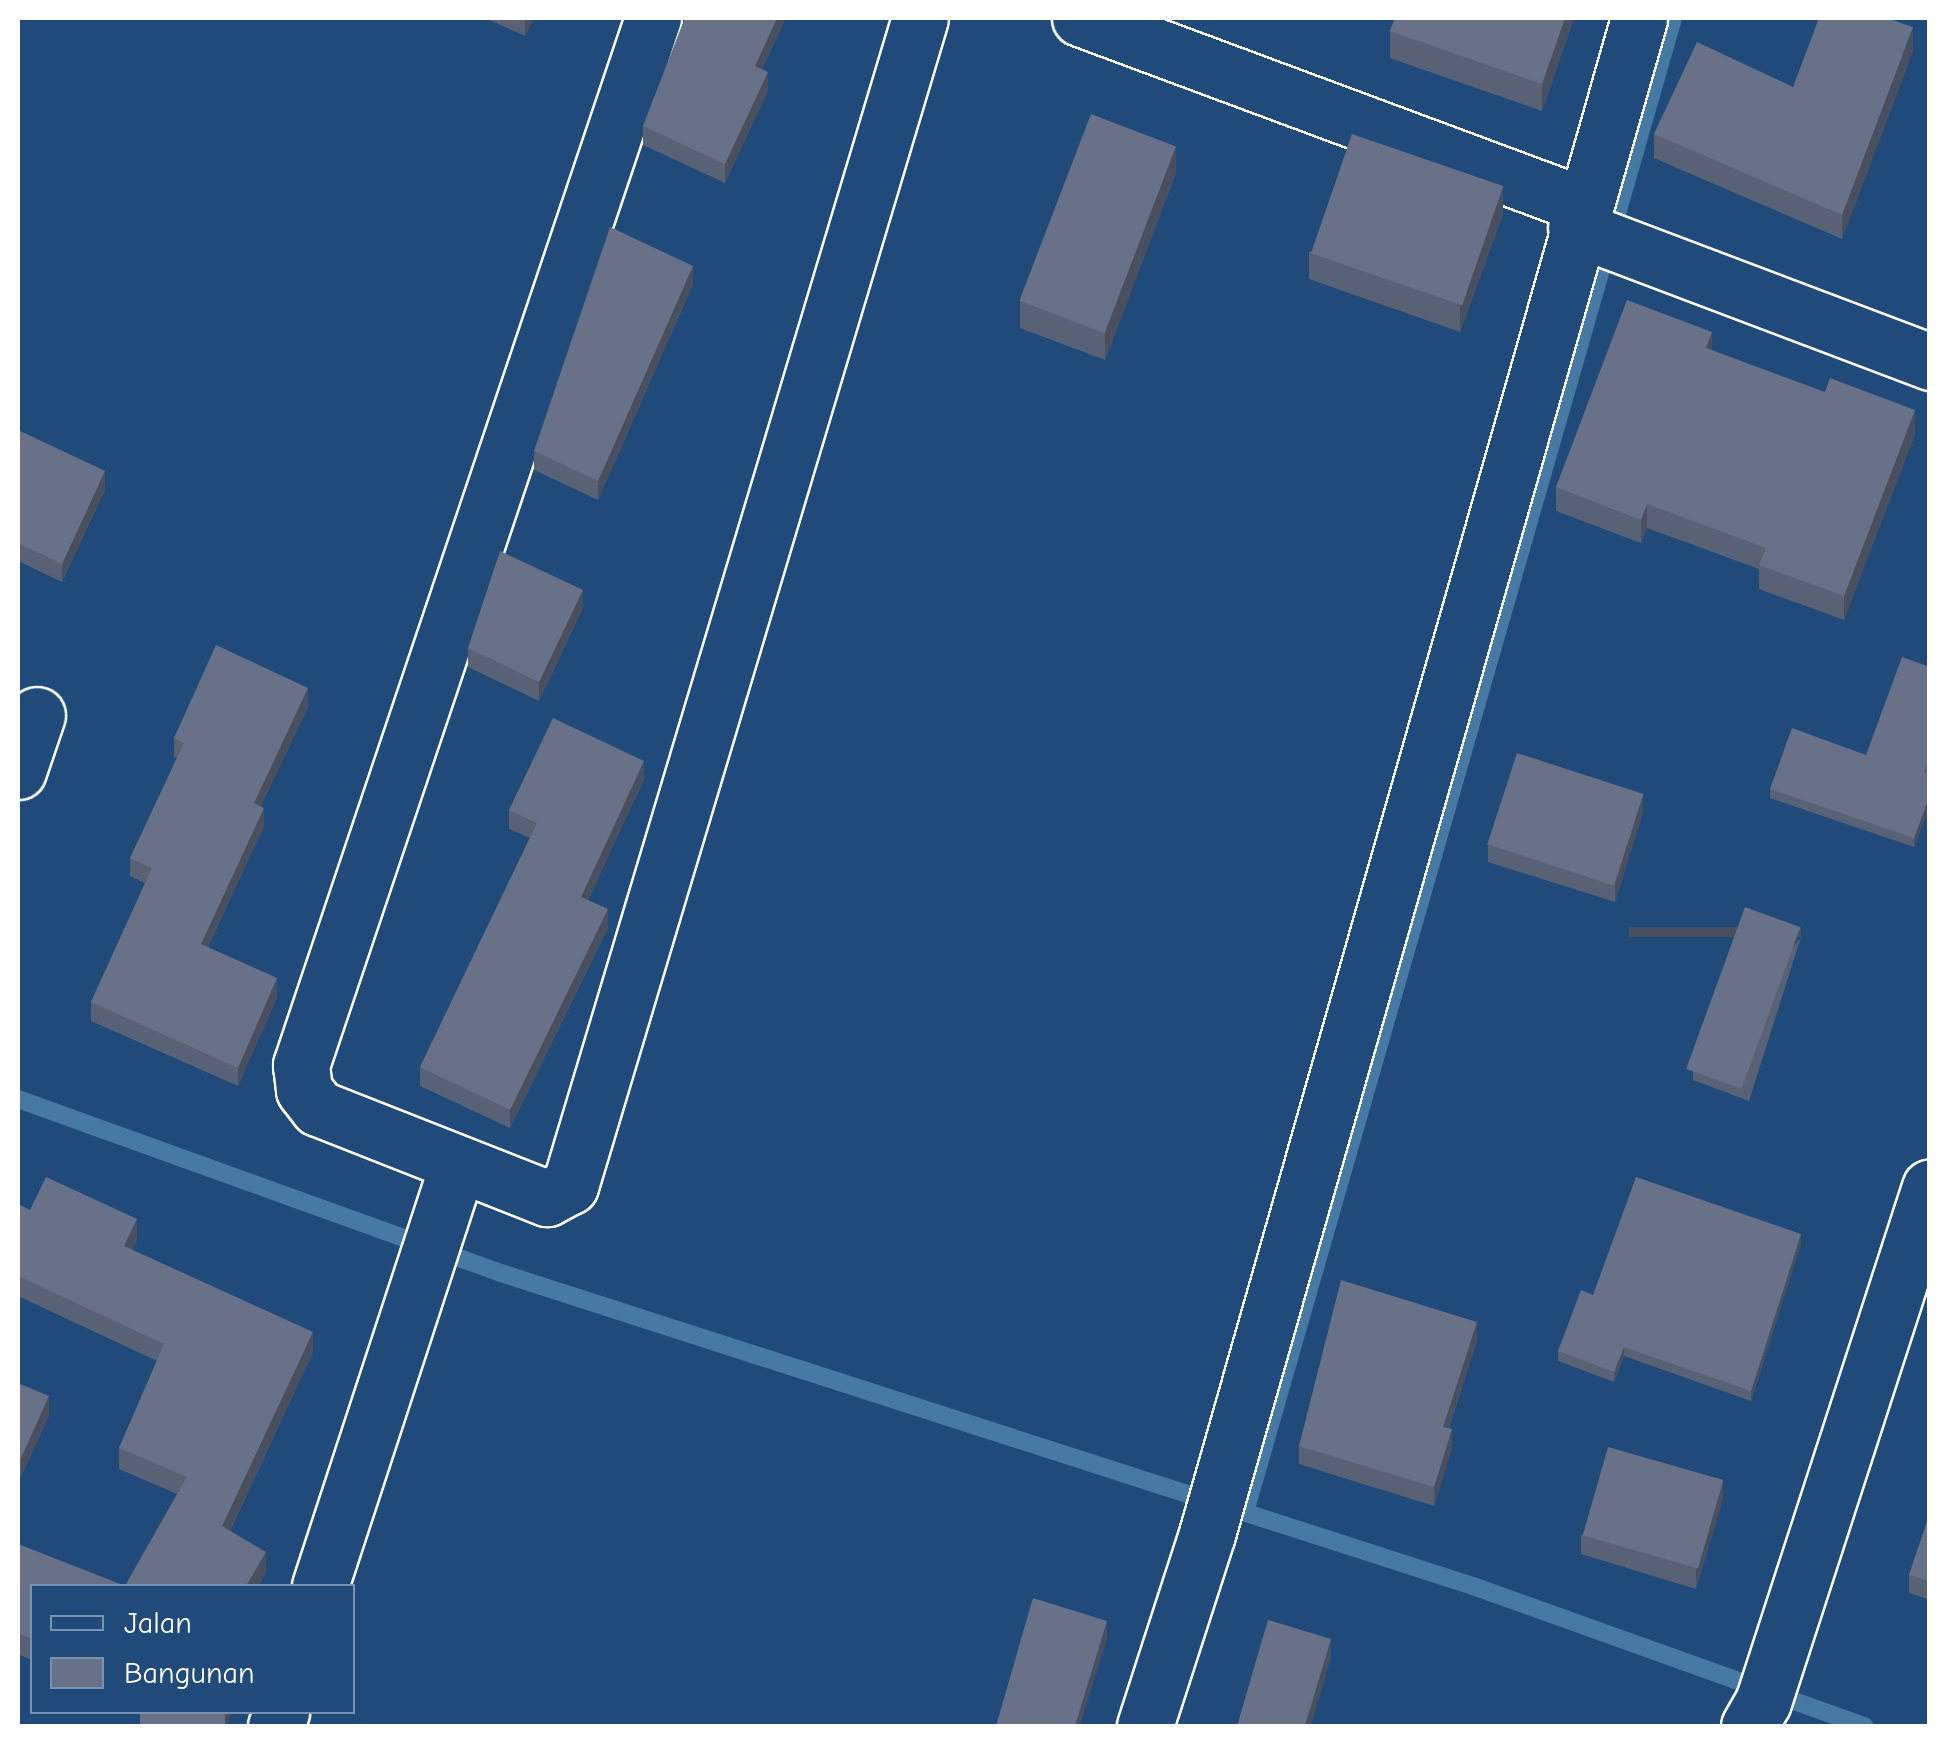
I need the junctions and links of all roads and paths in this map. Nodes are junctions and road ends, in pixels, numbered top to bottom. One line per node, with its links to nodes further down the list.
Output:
1 (653, 18): 10 (street)
2 (920, 18): 10 (street)
3 (1080, 18): 5 (street)
4 (1639, 18): 5 (street)
5 (1594, 228): 6 (street); 13 (street)
6 (1930, 362)
7 (37, 715): 8 (street)
8 (18, 771)
9 (1930, 1187): 12 (street)
10 (450, 1191): 11 (street)
11 (321, 1584)
12 (1761, 1702)
13 (1145, 1726)

